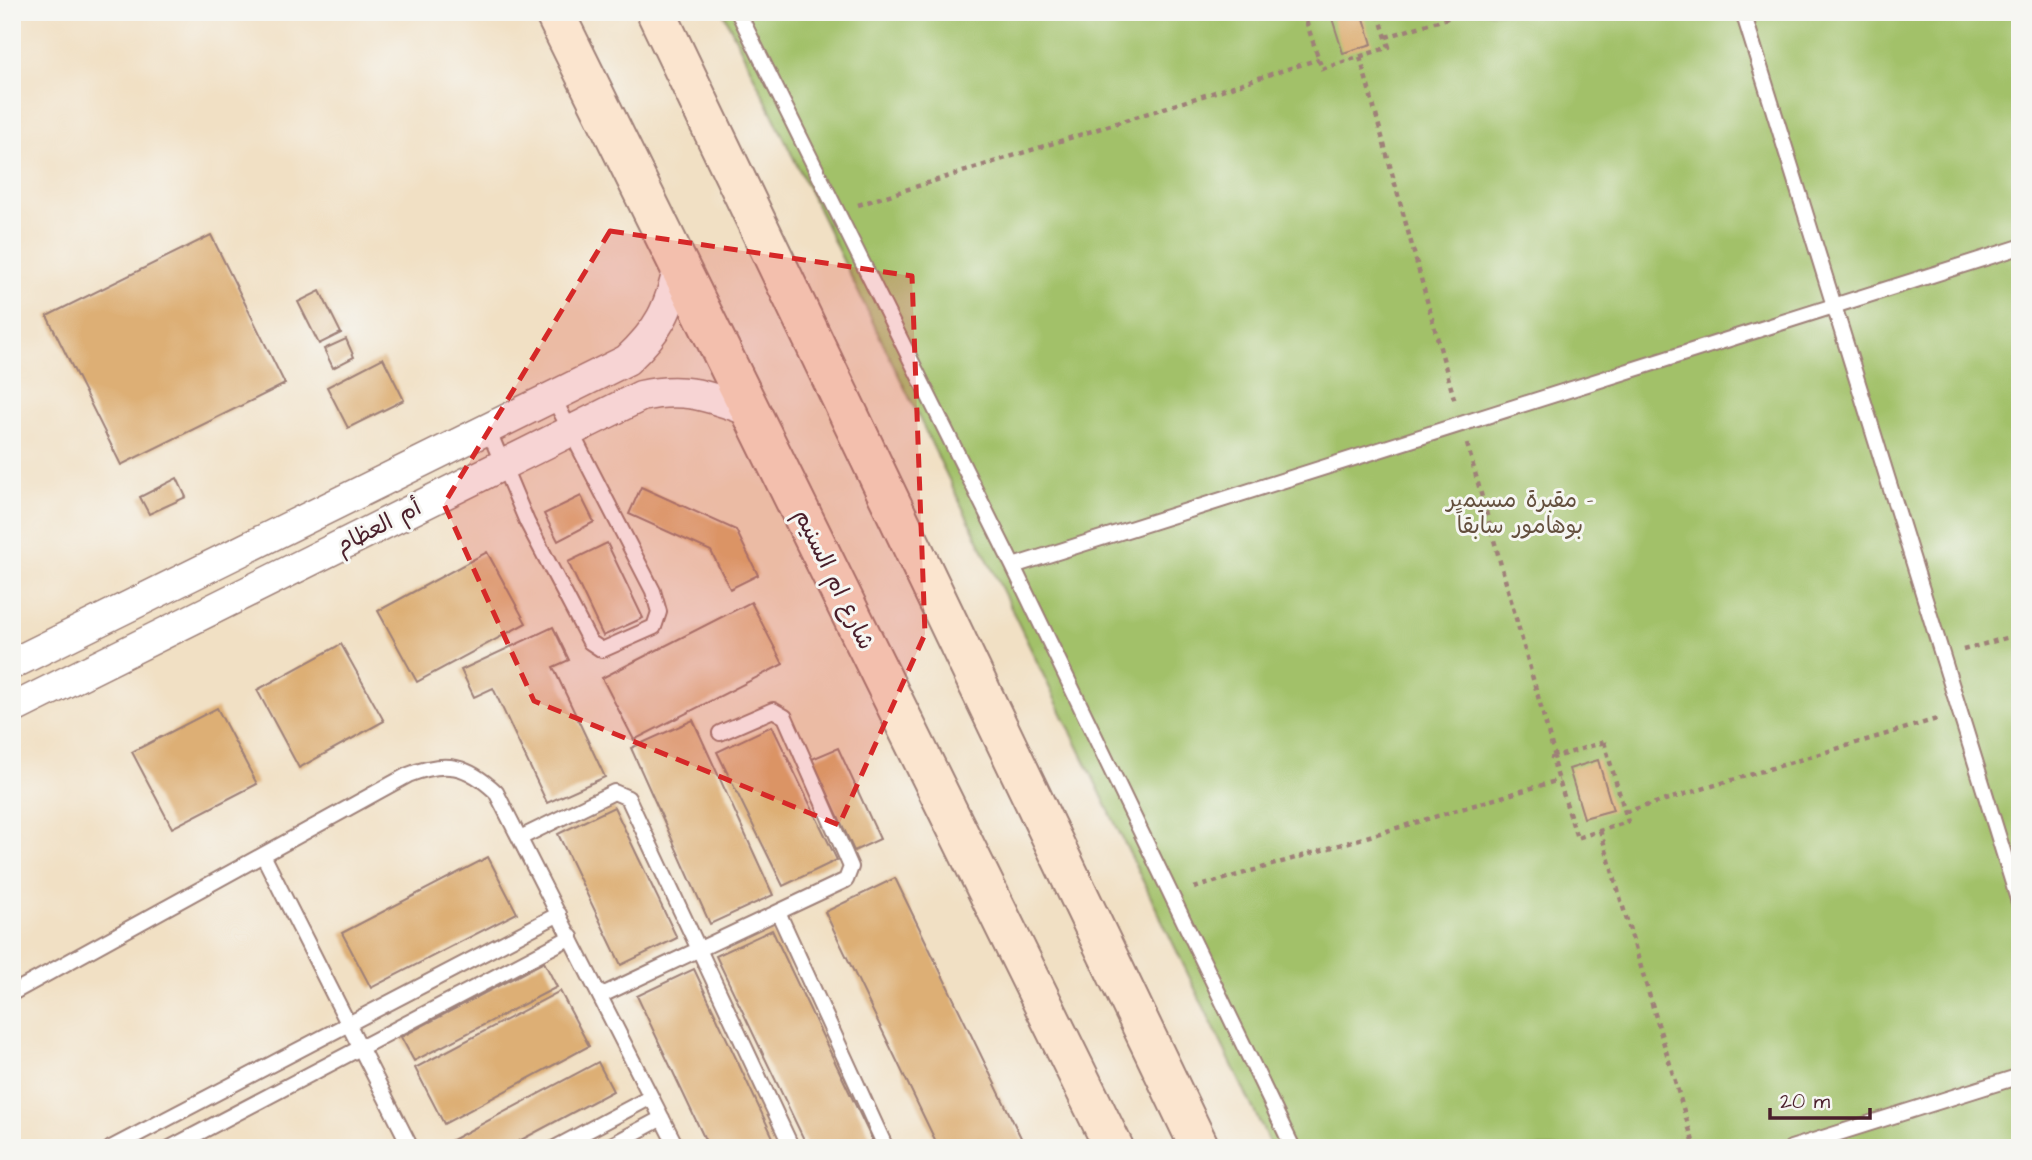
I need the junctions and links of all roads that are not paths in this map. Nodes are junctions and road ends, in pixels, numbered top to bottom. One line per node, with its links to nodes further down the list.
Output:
1 (554, 12): 6 (main road, شارع ام السنيم)
2 (656, 12): 40 (main road)
3 (738, 12): 13 (lane)
4 (1742, 12): 7 (lane)
5 (2020, 247): 7 (lane)
6 (679, 266): 8 (street, أم العظام); 9 (main road, شارع ام السنيم)
7 (1833, 304): 13 (lane); 19 (lane)
8 (553, 397): 10 (street, أم العظام); 11 (lane)
9 (752, 412): 11 (street, أم العظام); 39 (main road, شارع ام السنيم)
10 (488, 429): 12 (lane); 14 (street, أم العظام)
11 (570, 431): 12 (street, أم العظام); 12 (lane)
12 (502, 464): 15 (street, أم العظام)
13 (1013, 566): 41 (lane)
14 (12, 664)
15 (12, 709)
16 (720, 733): 20 (lane)
17 (520, 838): 18 (lane); 21 (lane); 23 (lane)
18 (264, 857): 24 (lane); 26 (lane)
19 (2020, 906)
20 (778, 912): 23 (lane); 38 (lane)
21 (559, 914): 22 (lane); 26 (lane)
22 (570, 937): 25 (lane); 27 (lane)
23 (697, 950): 25 (lane); 37 (lane)
24 (12, 993)
25 (600, 996): 29 (lane)
26 (348, 1022): 27 (lane); 31 (lane)
27 (360, 1045): 32 (lane); 33 (lane)
28 (2020, 1076): 42 (lane)
29 (651, 1097): 30 (lane); 34 (lane)
30 (662, 1118): 35 (lane); 36 (lane)
31 (111, 1148)
32 (170, 1148)
33 (411, 1148)
34 (555, 1148)
35 (606, 1148)
36 (677, 1148)
37 (792, 1148)
38 (886, 1148)
39 (1114, 1148)
40 (1200, 1148)
41 (1293, 1148)
42 (1791, 1148)

